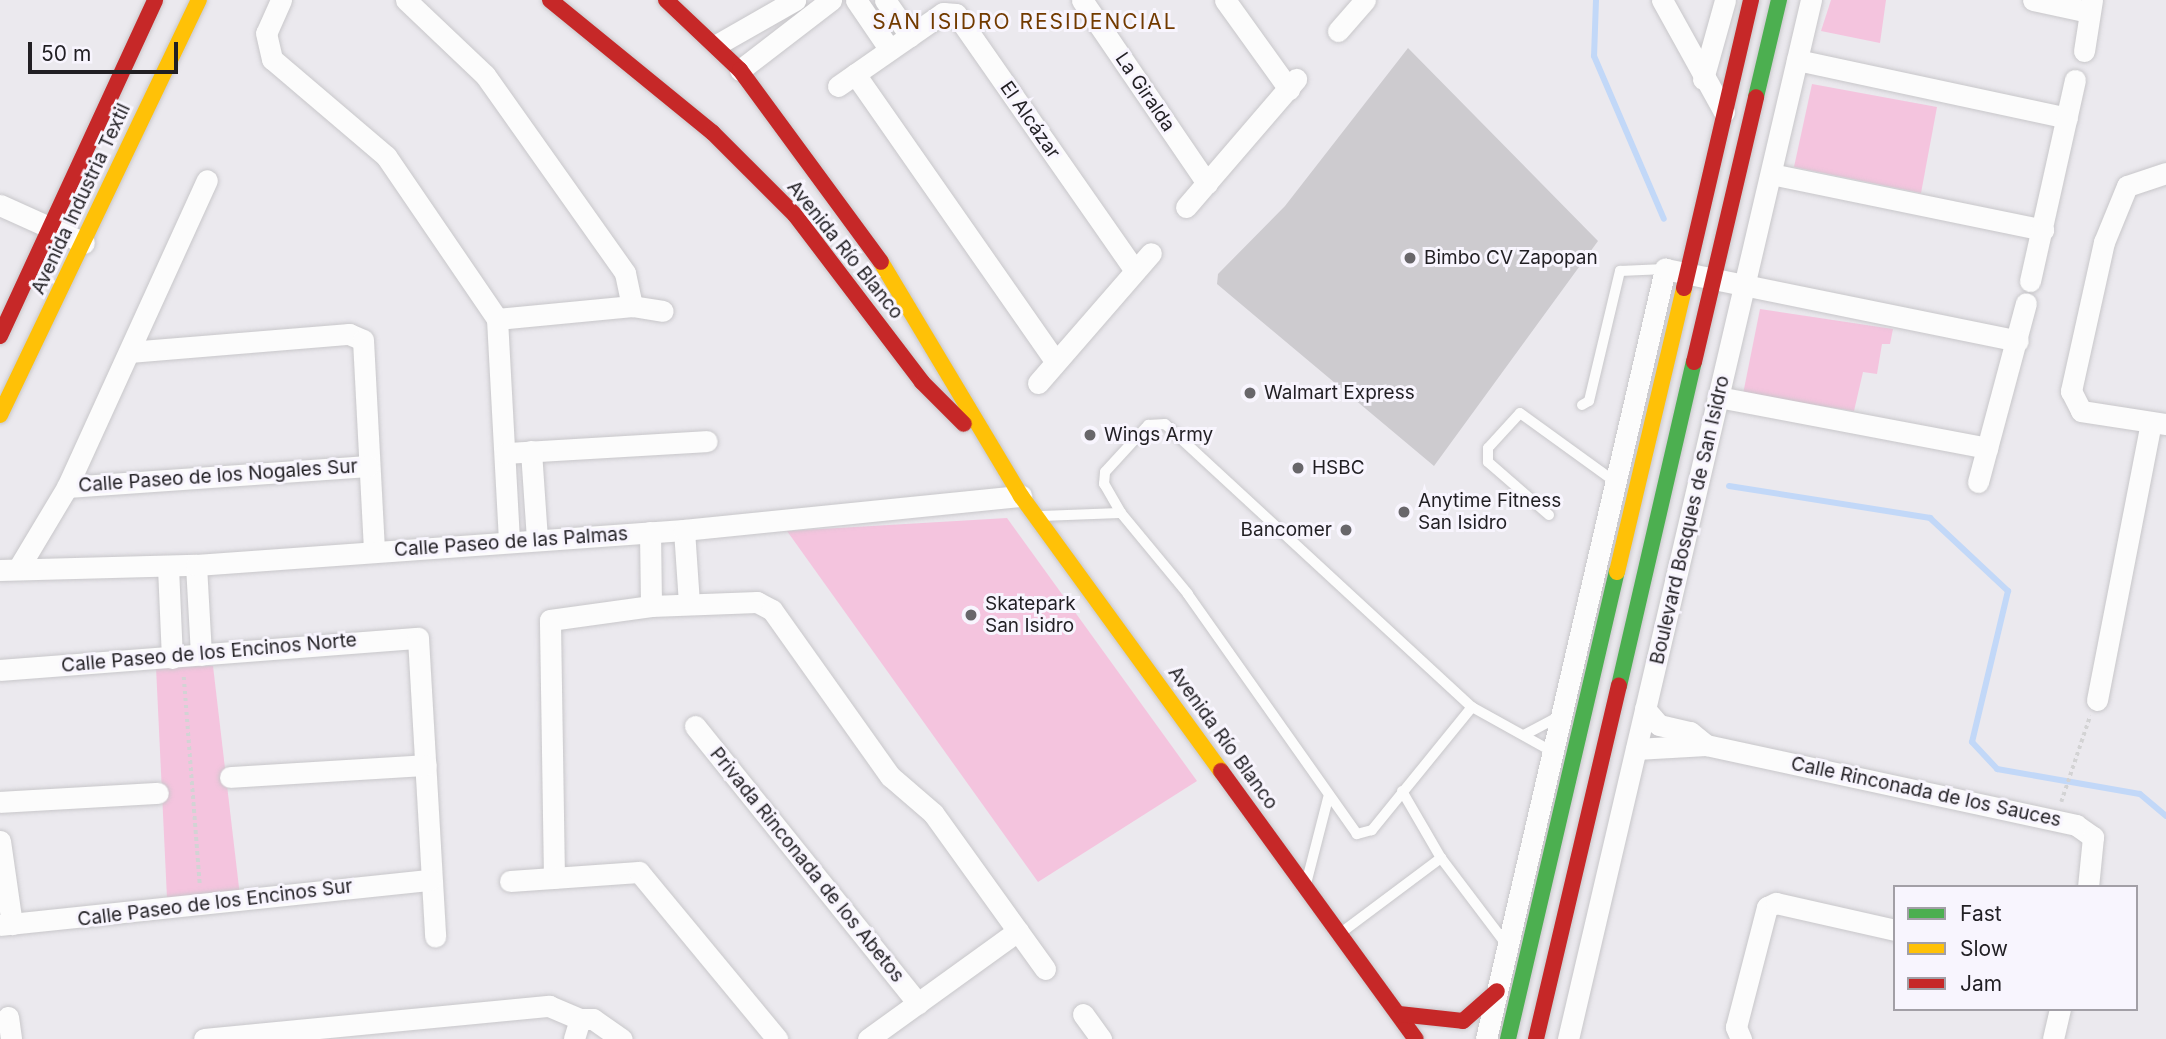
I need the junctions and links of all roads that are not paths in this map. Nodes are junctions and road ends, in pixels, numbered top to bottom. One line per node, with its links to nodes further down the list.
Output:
1 (155, 0): 39 (street, Avenida Industria Textil)
2 (199, 0): 41 (street, Avenida Industria Textil)
3 (281, 0): 51 (street)
4 (406, 0): 49 (street)
5 (550, 0): 36 (street, Avenida Río Blanco)
6 (666, 0): 23 (street, Avenida Río Blanco)
7 (794, 0): 23 (street)
8 (831, 0): 27 (street)
9 (856, 0): 24 (street)
10 (885, 0): 22 (street)
11 (1082, 0): 35 (street, La Giralda)
12 (1225, 0): 35 (street)
13 (1725, 0): 28 (street)
14 (1751, 0): 30 (street)
15 (1779, 0): 45 (street, Boulevard Bosques de San Isidro)
16 (1811, 0): 26 (street, Boulevard Bosques de San Isidro)
17 (2033, 0): 20 (street)
18 (1363, 1): 21 (street)
19 (1663, 1): 28 (street)
20 (2091, 6): 25 (street)
21 (1338, 32)
22 (910, 36): 24 (street, El Alcázar); 44 (street, El Alcázar)
23 (718, 44): 27 (street, Avenida Río Blanco)
24 (890, 50): 55 (street, El Alcázar)
25 (2084, 51)
26 (1797, 60): 31 (street); 33 (street, Boulevard Bosques de San Isidro)
27 (740, 70): 36 (street, Avenida Río Blanco)
28 (1703, 79): 30 (street)
29 (2075, 80): 31 (street)
30 (1724, 112): 43 (street)
31 (2067, 118): 40 (street)
32 (2166, 173): 60 (street)
33 (1771, 174): 40 (street); 47 (street, Boulevard Bosques de San Isidro)
34 (207, 180): 54 (street)
35 (1207, 183): 38 (street)
36 (811, 202): 67 (street, Avenida Río Blanco); 67 (street, Avenida Río Blanco)
37 (0, 205): 39 (street)
38 (1186, 207)
39 (50, 227): 41 (street); 52 (street, Avenida Industria Textil)
40 (2042, 230): 46 (street)
41 (85, 243): 59 (street, Avenida Industria Textil)
42 (1151, 253): 44 (street)
43 (1675, 270): 45 (street); 58 (lane); 62 (street); 64 (street)
44 (1135, 271): 55 (street)
45 (1714, 277): 47 (street); 68 (street, Boulevard Bosques de San Isidro)
46 (2030, 281)
47 (1745, 282): 53 (street); 57 (street, Boulevard Bosques de San Isidro)
48 (2026, 303): 53 (street)
49 (632, 306): 50 (street); 51 (street)
50 (663, 311)
51 (497, 319): 66 (street)
52 (0, 336)
53 (2018, 341): 63 (street)
54 (129, 352): 69 (street); 73 (street)
55 (1056, 362): 56 (street)
56 (1038, 383)
57 (1718, 397): 63 (street); 70 (street, Boulevard Bosques de San Isidro)
58 (1582, 405)
59 (0, 415)
60 (2158, 423): 90 (street)
61 (707, 441): 65 (street)
62 (1623, 442): 64 (street); 71 (street)
63 (1987, 448): 72 (street)
64 (1643, 450): 68 (street); 135 (street)
65 (531, 451): 66 (street); 80 (street)
66 (506, 453): 81 (street)
67 (998, 460): 74 (street, Avenida Río Blanco)
68 (1671, 461): 70 (street); 136 (street, Boulevard Bosques de San Isidro)
69 (368, 466): 73 (street, Calle Paseo de los Nogales Sur); 82 (street)
70 (1701, 472): 92 (street, Boulevard Bosques de San Isidro)
71 (1614, 481): 76 (lane); 93 (street)
72 (1978, 482)
73 (67, 486): 85 (street)
74 (1021, 496): 77 (street, Avenida Río Blanco); 78 (street, Calle Paseo de las Palmas)
75 (1121, 513): 77 (lane); 91 (lane); 103 (lane)
76 (1549, 514)
77 (1035, 516): 111 (street, Avenida Río Blanco)
78 (684, 530): 79 (street, Calle Paseo de las Palmas); 86 (street)
79 (650, 533): 80 (street, Calle Paseo de las Palmas); 87 (street)
80 (537, 540): 81 (street, Calle Paseo de las Palmas)
81 (509, 541): 82 (street, Calle Paseo de las Palmas)
82 (374, 552): 83 (street, Calle Paseo de las Palmas)
83 (196, 565): 84 (street, Calle Paseo de las Palmas); 88 (street)
84 (168, 567): 85 (street, Calle Paseo de las Palmas); 88 (street)
85 (9, 569)
86 (689, 604): 87 (street); 114 (street)
87 (651, 606): 107 (street)
88 (185, 657): 89 (street, Calle Paseo de los Encinos Norte); 99 (street, Calle Paseo de los Encinos Norte)
89 (0, 670)
90 (2097, 700)
91 (1472, 707): 95 (lane); 101 (lane)
92 (1645, 709): 96 (street, Calle Rinconada de los Sauces); 97 (street, Boulevard Bosques de San Isidro)
93 (1559, 716): 95 (lane); 98 (street)
94 (695, 726): 120 (street, Privada Rinconada de los Abetos)
95 (1524, 735): 98 (lane)
96 (1706, 745): 97 (street, Calle Rinconada de los Sauces); 110 (street, Calle Rinconada de los Sauces)
97 (1636, 748): 126 (street, Boulevard Bosques de San Isidro)
98 (1553, 752): 117 (street)
99 (426, 765): 100 (street); 108 (street)
100 (230, 777)
101 (1402, 791): 103 (lane); 106 (lane)
102 (158, 793): 104 (street)
103 (1328, 798): 111 (lane)
104 (0, 802)
105 (0, 841): 112 (street)
106 (1441, 858): 115 (lane); 117 (lane)
107 (554, 878): 109 (street); 130 (street)
108 (430, 880): 112 (street, Calle Paseo de los Encinos Sur); 116 (street)
109 (510, 881)
110 (2088, 885)
111 (1305, 887): 115 (street, Avenida Río Blanco)
112 (6, 925)
113 (1893, 930): 137 (street)
114 (1018, 931): 118 (street); 120 (street)
115 (1340, 934): 123 (street, Avenida Río Blanco)
116 (435, 937)
117 (1507, 946): 119 (street)
118 (1045, 969)
119 (1497, 991): 123 (street); 134 (street)
120 (918, 1003): 131 (street)
121 (2060, 1011): 138 (street)
122 (1083, 1014): 132 (street)
123 (1399, 1014): 133 (street, Avenida Río Blanco)
124 (8, 1017): 127 (street)
125 (577, 1029): 128 (street); 129 (street)
126 (1572, 1033)
127 (11, 1039)
128 (204, 1039)
129 (622, 1039)
130 (777, 1039)
131 (868, 1039)
132 (1101, 1039)
133 (1416, 1039)
134 (1486, 1039)
135 (1508, 1039)
136 (1536, 1039)
137 (1741, 1039)
138 (2053, 1039)

